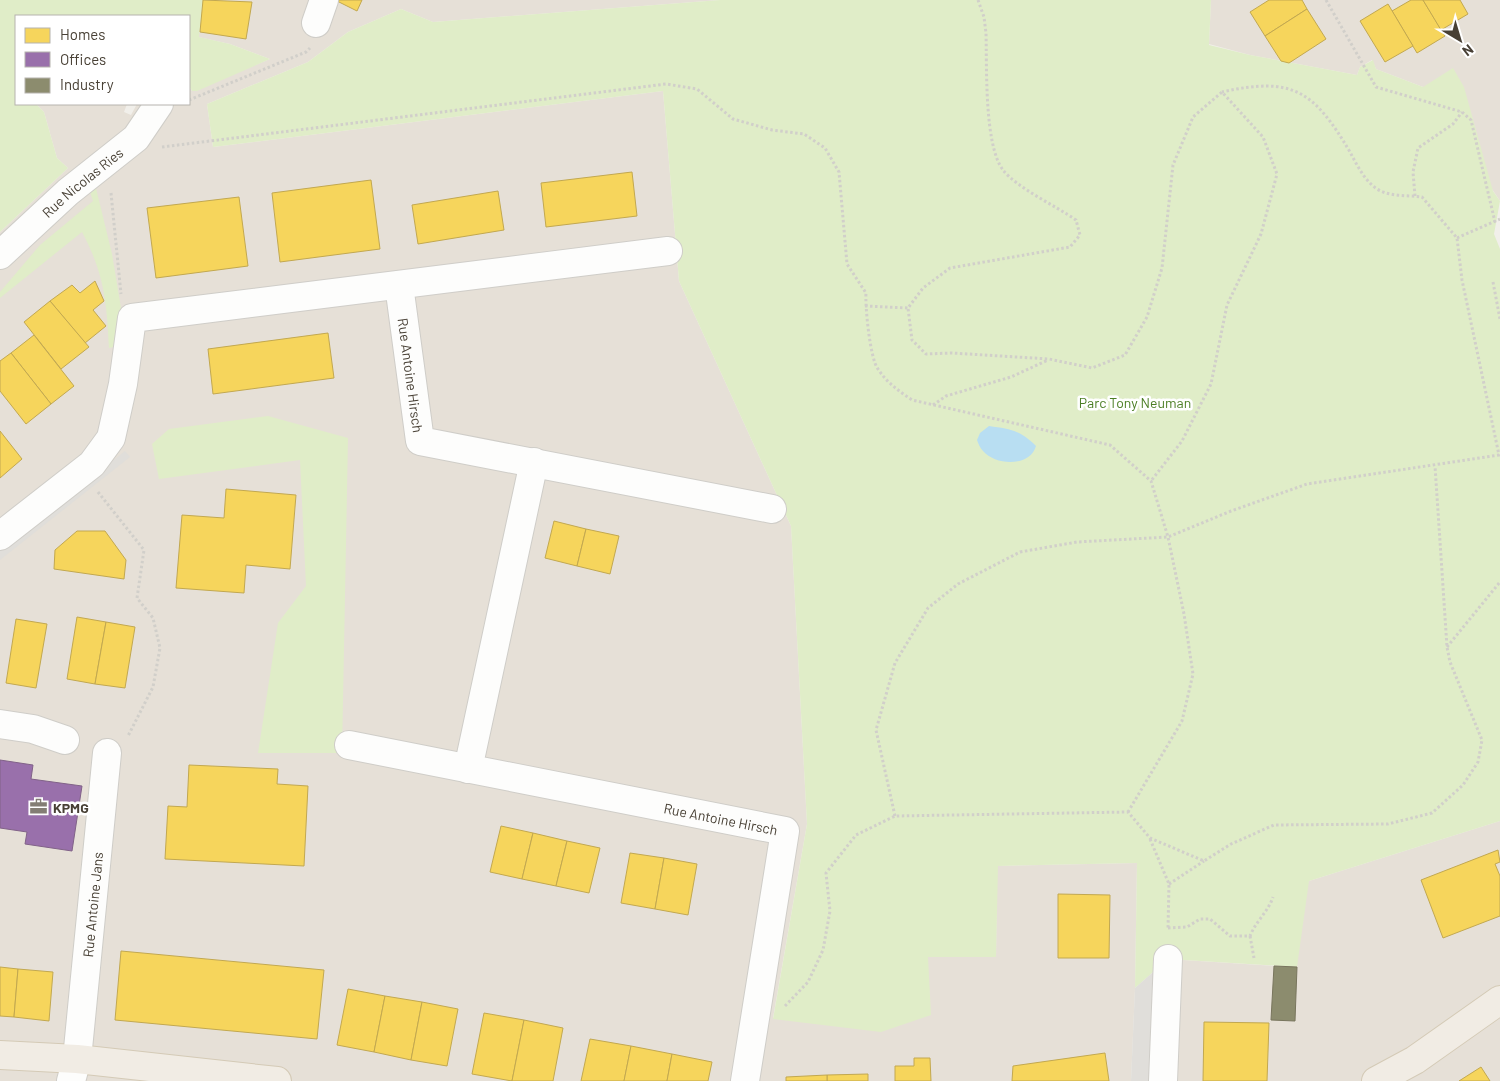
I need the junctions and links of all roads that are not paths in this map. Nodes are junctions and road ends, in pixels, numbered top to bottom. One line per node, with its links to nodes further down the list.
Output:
1 (158, 105): 3 (street, Rue Nicolas Ries)
2 (668, 251): 4 (street)
3 (0, 255)
4 (399, 285): 5 (street, Rue Antoine Hirsch); 7 (street)
5 (534, 462): 6 (street, Rue Antoine Hirsch); 12 (street)
6 (772, 509)
7 (0, 536)
8 (0, 724): 9 (street)
9 (65, 740)
10 (348, 745): 12 (street, Rue Antoine Hirsch)
11 (107, 753): 16 (street, Rue Antoine Jans)
12 (468, 769): 18 (street, Rue Antoine Hirsch)
13 (1168, 960): 19 (street)
14 (1500, 1000): 20 (main road)
15 (0, 1055): 16 (main road)
16 (74, 1070): 17 (main road)
17 (277, 1081)
18 (745, 1081)
19 (1163, 1081)
20 (1376, 1081)

